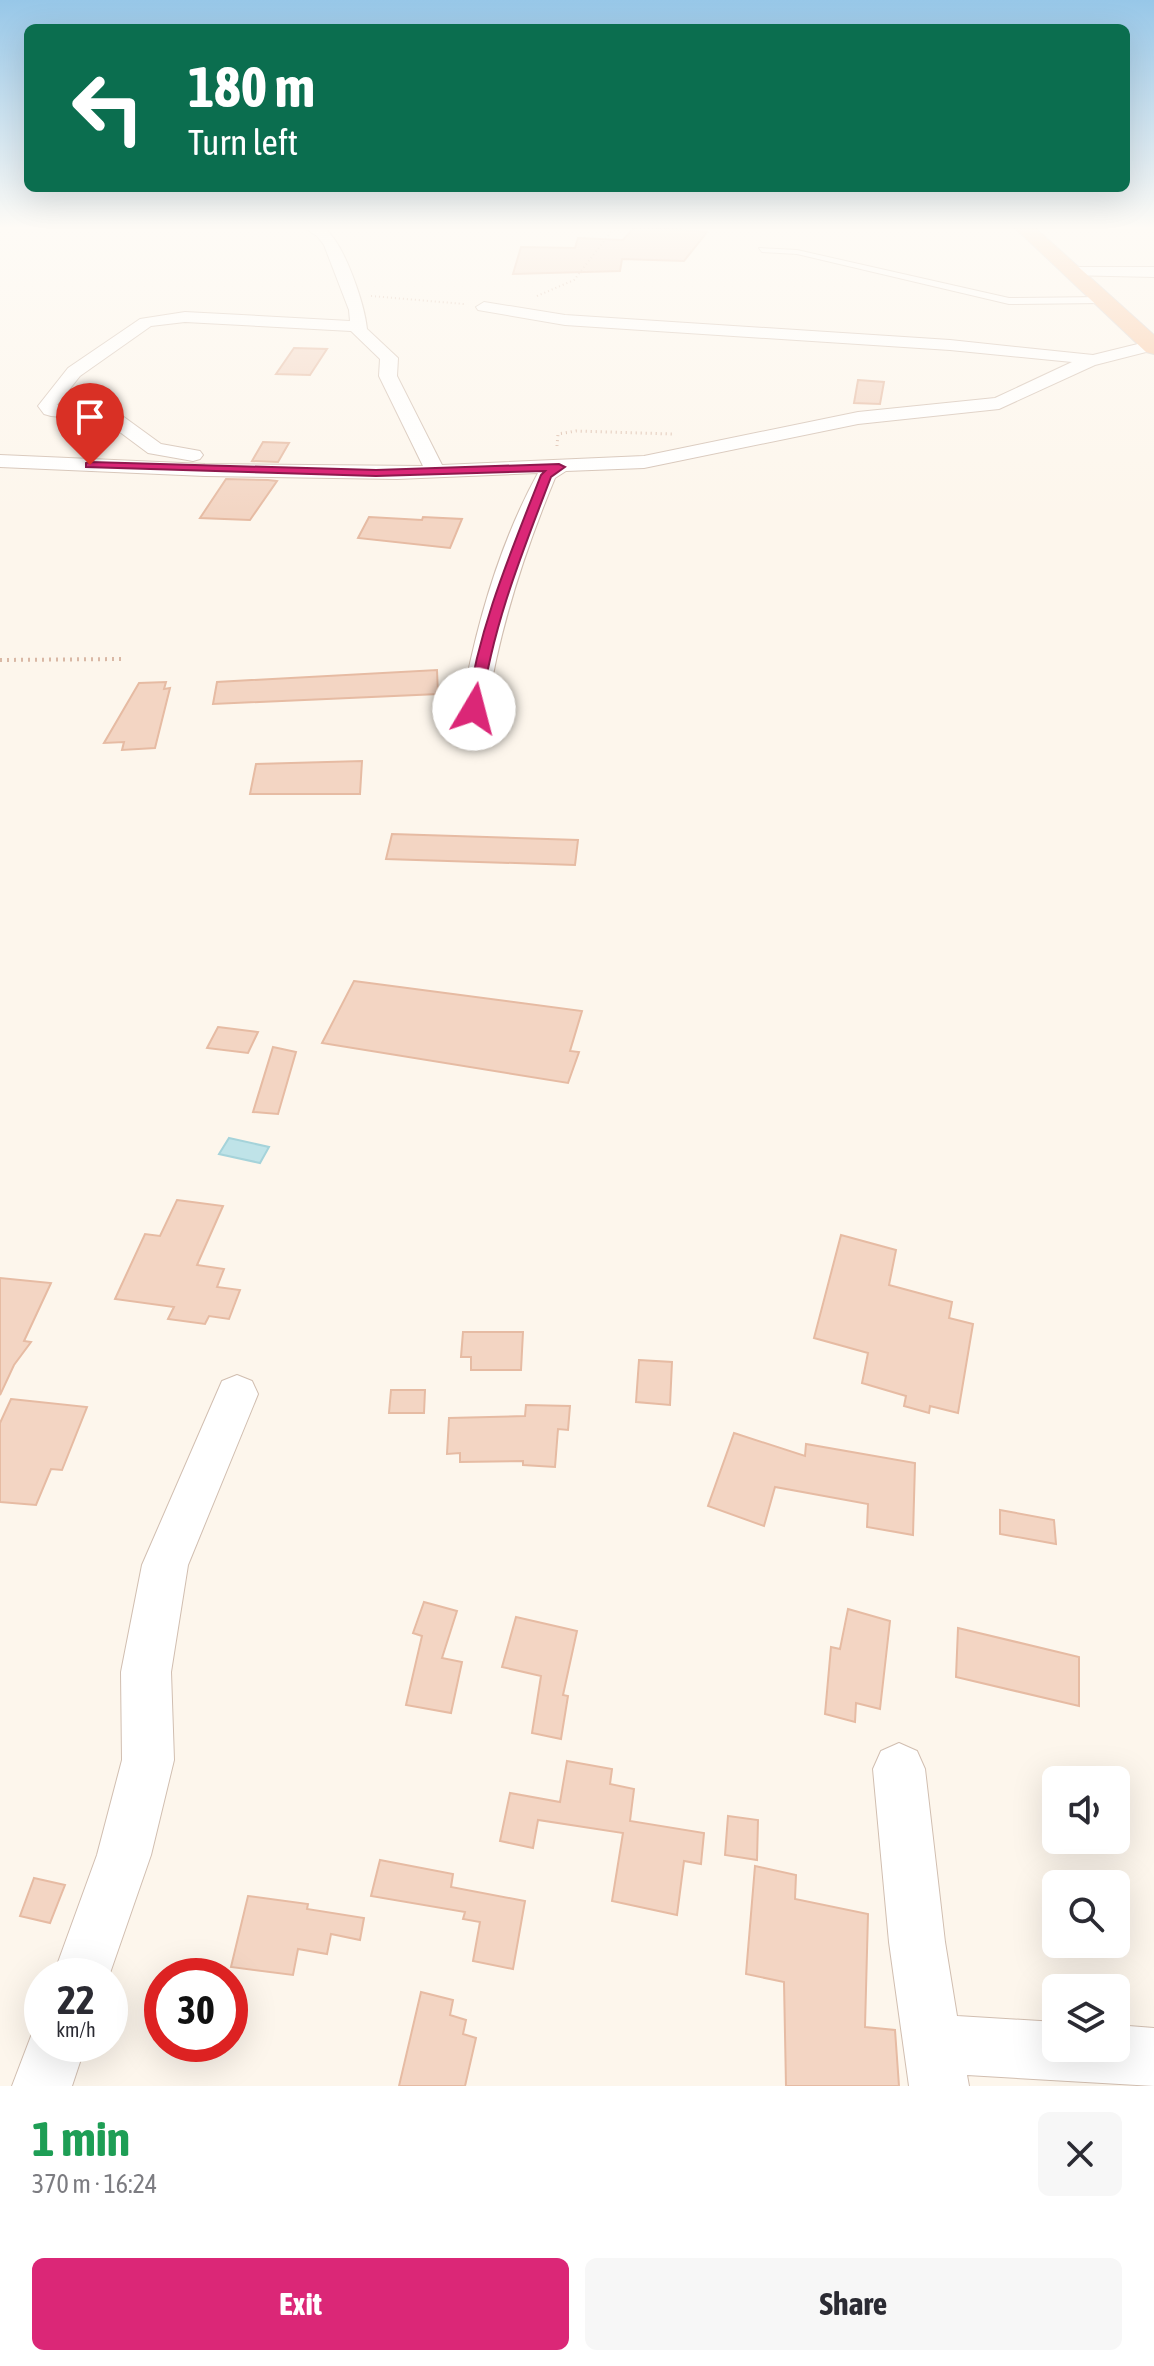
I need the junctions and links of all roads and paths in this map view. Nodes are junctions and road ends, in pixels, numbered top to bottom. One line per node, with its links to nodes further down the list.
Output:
1 (146, 322): 13 (street)
2 (288, 322): 7 (street)
3 (359, 322): 7 (street)
4 (599, 322): 9 (street)
5 (1130, 322): 8 (highway)
6 (1133, 322): 8 (highway)
7 (359, 326): 14 (street)
8 (1153, 342): 9 (street)
9 (1094, 359): 12 (street)
10 (683, 434): 12 (path)
11 (0, 461): 13 (street)
12 (559, 467): 14 (street); 17 (street)
13 (225, 471): 14 (street)
14 (435, 471)
15 (121, 659): 16 (path)
16 (0, 660)
17 (474, 709)
18 (237, 1394): 20 (street)
19 (899, 1769): 23 (street)
20 (87, 1958)
21 (1154, 2057): 23 (street)
22 (51, 2062): 24 (street)
23 (937, 2065)
24 (42, 2086)

